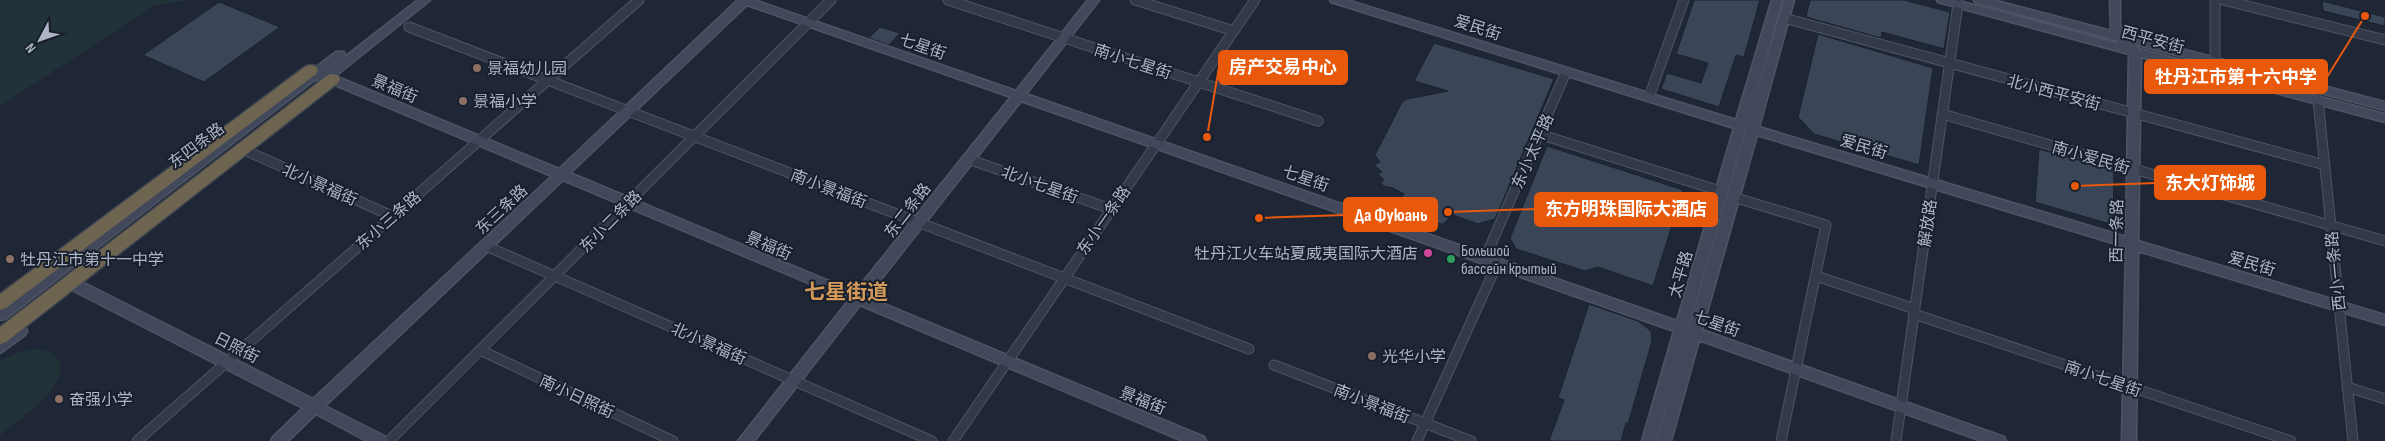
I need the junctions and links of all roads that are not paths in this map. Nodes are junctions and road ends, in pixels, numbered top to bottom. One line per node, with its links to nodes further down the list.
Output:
1 (411, 0): 31 (street)
2 (425, 0): 31 (street)
3 (639, 0): 32 (street, 东小三条路)
4 (745, 0): 21 (street, 七星街); 38 (street, 东三条路)
5 (831, 0): 21 (street, 东小二条路)
6 (948, 0): 25 (street, 南小七星街)
7 (1094, 0): 25 (street, 东二条路)
8 (1135, 0): 23 (street)
9 (1255, 0): 23 (street, 东小一条路)
10 (1335, 0): 30 (street, 爱民街)
11 (1684, 0): 35 (street)
12 (1777, 0): 44 (street, 太平路)
13 (1789, 0): 20 (street, 太平路)
14 (1942, 0): 19 (street, 西平安街)
15 (1979, 0): 24 (street, 西平安街)
16 (2115, 0): 24 (street)
17 (2215, 0): 28 (street)
18 (2223, 0): 26 (street)
19 (1958, 4): 27 (street, 西平安街); 29 (street, 解放路)
20 (1784, 18): 29 (street, 北小西平安街); 44 (street, 太平路)
21 (808, 23): 34 (street, 七星街); 46 (street, 东小二条路)
22 (409, 27): 32 (street, 南小景福街)
23 (1234, 31): 33 (street, 东小一条路)
24 (2117, 36): 27 (street); 28 (street, 西平安街)
25 (1064, 38): 33 (street, 南小七星街); 34 (street, 东二条路)
26 (2385, 40)
27 (2134, 51): 36 (street, 西平安街); 39 (street, 西一条路)
28 (2215, 62): 37 (street, 西平安街)
29 (1949, 63): 39 (street, 北小西平安街); 40 (street, 解放路)
30 (1566, 72): 35 (street, 爱民街); 45 (street, 东小太平路)
31 (322, 75): 43 (highway); 43 (highway); 47 (street, 景福街); 49 (street); 71 (street)
32 (548, 80): 38 (street, 南小景福街); 47 (street, 东小三条路)
33 (1199, 82): 42 (street, 南小七星街); 48 (street, 东小一条路)
34 (1018, 96): 48 (street, 七星街); 50 (street, 东二条路)
35 (1649, 97): 44 (street, 爱民街)
36 (2318, 100): 41 (street, 西平安街); 51 (street, 西小一条路)
37 (2385, 106)
38 (629, 111): 46 (street, 南小景福街); 53 (street, 东三条路)
39 (2135, 113): 51 (street, 北小西平安街); 52 (street, 西一条路)
40 (1942, 114): 52 (street, 南小爱民街); 54 (street, 解放路)
41 (2385, 118)
42 (1318, 121)
43 (260, 123): 73 (highway); 76 (street, 东四条路); 78 (street); 81 (highway)
44 (1746, 127): 54 (street, 爱民街); 55 (street, 太平路); 56 (street, 太平路)
45 (1539, 134): 55 (street); 65 (street, 东小太平路)
46 (694, 136): 57 (street, 东小二条路); 60 (street, 南小景福街)
47 (479, 140): 53 (street, 景福街); 59 (street, 东小三条路)
48 (1157, 143): 58 (street, 东小一条路); 65 (street, 七星街)
49 (249, 152): 59 (street, 北小景福街); 70 (street)
50 (968, 159): 58 (street, 北小七星街); 60 (street, 东二条路)
51 (2325, 165): 61 (street, 西小一条路)
52 (2134, 169): 61 (street, 南小爱民街); 63 (street, 西一条路)
53 (561, 175): 57 (street, 景福街); 64 (street, 东三条路)
54 (1932, 183): 63 (street, 爱民街); 75 (street, 解放路)
55 (1720, 191): 79 (street, 太平路)
56 (1733, 197): 68 (street); 80 (street, 太平路)
57 (628, 203): 67 (street, 东小二条路); 72 (street, 景福街)
58 (1111, 209): 69 (street, 东小一条路)
59 (392, 216): 85 (street, 东小三条路)
60 (918, 222): 69 (street, 南小景福街); 72 (street, 东二条路)
61 (2331, 226): 62 (street, 南小爱民街); 74 (street, 西小一条路)
62 (2385, 241)
63 (2132, 243): 74 (street, 爱民街); 90 (street, 西一条路)
64 (486, 246): 67 (street, 北小景福街); 94 (street, 东三条路)
65 (1485, 258): 66 (street, 七星街)
66 (1498, 262): 79 (street, 七星街); 95 (street)
67 (555, 276): 84 (street, 东小二条路); 89 (street, 北小景福街)
68 (1816, 276): 75 (street, 南小七星街); 88 (street)
69 (1063, 278): 83 (street, 南小景福街); 86 (street, 东小一条路)
70 (77, 286): 82 (street); 85 (street, 日照街)
71 (0, 295)
72 (857, 299): 86 (street, 景福街); 89 (street, 东二条路)
73 (0, 303)
74 (2339, 306): 77 (street, 爱民街); 91 (street, 西小一条路)
75 (1914, 312): 90 (street, 南小七星街); 93 (street, 解放路)
76 (0, 315)
77 (2385, 320)
78 (0, 327)
79 (1682, 327): 80 (street, 七星街); 107 (street, 太平路)
80 (1694, 332): 88 (street, 七星街); 108 (street, 太平路)
81 (0, 337)
82 (0, 347)
83 (1249, 349)
84 (480, 350): 99 (street, 东小二条路); 100 (street, 南小日照街)
85 (226, 361): 94 (street, 日照街); 96 (street, 东小三条路)
86 (1006, 362): 103 (street, 东小一条路); 104 (street, 景福街)
87 (1274, 365): 95 (street, 南小景福街)
88 (1797, 369): 93 (street, 七星街); 109 (street)
89 (793, 380): 101 (street, 东二条路); 102 (street, 北小景福街)
90 (2130, 387): 112 (street, 西一条路); 113 (street, 南小七星街)
91 (2347, 387): 92 (street); 114 (street, 西小一条路)
92 (2385, 399)
93 (1901, 406): 110 (street, 解放路); 111 (street, 七星街)
94 (315, 407): 97 (street, 东三条路); 98 (street, 日照街)
95 (1425, 424): 105 (street); 106 (street, 南小景福街)
96 (136, 441)
97 (278, 441)
98 (381, 441)
99 (389, 441)
100 (673, 441)
101 (745, 441)
102 (932, 441)
103 (954, 441)
104 (1199, 441)
105 (1417, 441)
106 (1471, 441)
107 (1649, 441)
108 (1664, 441)
109 (1781, 441)
110 (1896, 441)
111 (1998, 441)
112 (2129, 441)
113 (2292, 441)
114 (2353, 441)

